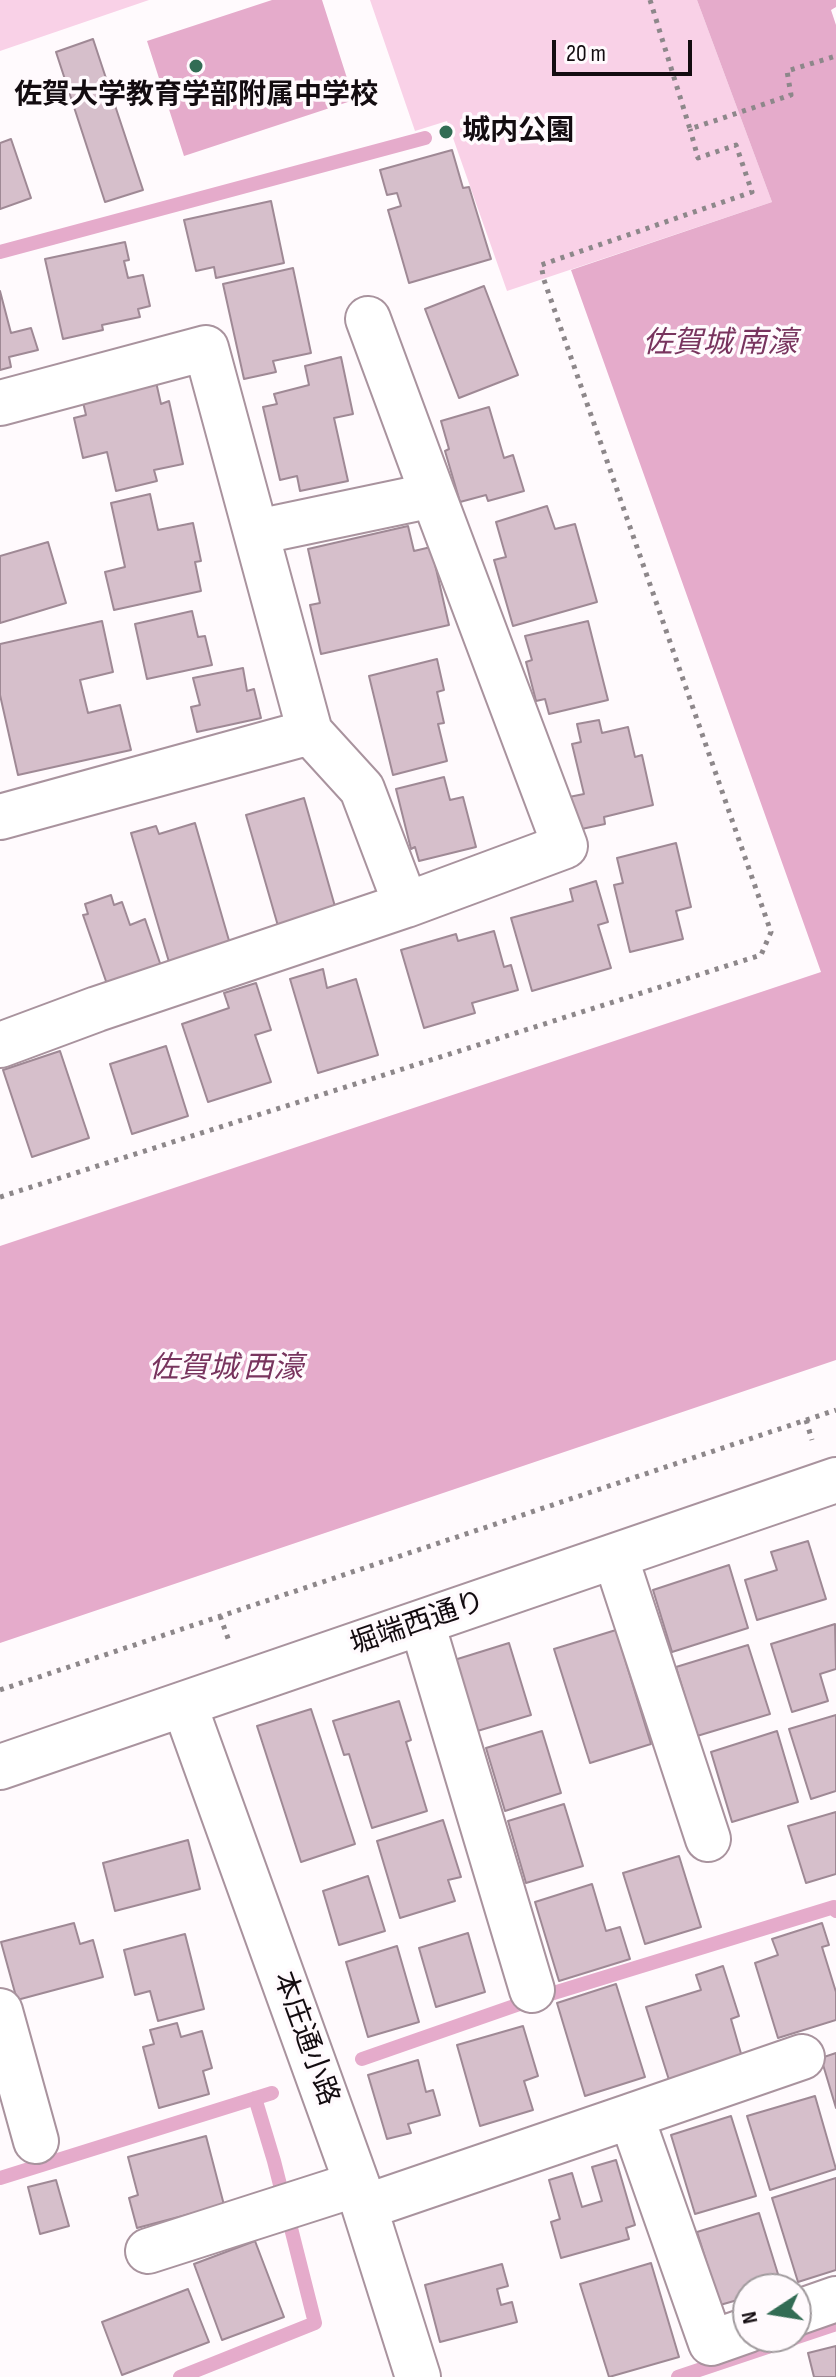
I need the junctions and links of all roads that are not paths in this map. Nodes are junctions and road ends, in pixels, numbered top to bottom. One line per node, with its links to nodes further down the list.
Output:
1 (368, 319): 3 (street)
2 (0, 403): 4 (street)
3 (433, 495): 4 (street); 7 (street)
4 (257, 532): 5 (street)
5 (310, 732): 6 (street); 7 (street)
6 (0, 817)
7 (406, 905): 8 (street)
8 (0, 1045)
9 (833, 1493): 10 (street, 堀端西通り)
10 (615, 1556): 11 (street, 堀端西通り); 14 (street)
11 (422, 1623): 12 (street, 堀端西通り); 15 (street)
12 (184, 1704): 13 (street, 堀端西通り); 20 (street, 本庄通小路)
13 (0, 1767)
14 (708, 1839)
15 (532, 1990)
16 (0, 2011): 19 (street)
17 (802, 2057): 18 (street)
18 (631, 2116): 20 (street); 24 (street)
19 (36, 2141)
20 (361, 2196): 21 (street); 25 (street, 本庄通小路)
21 (148, 2251)
22 (836, 2299): 23 (street)
23 (812, 2307)
24 (732, 2336)
25 (418, 2377)

